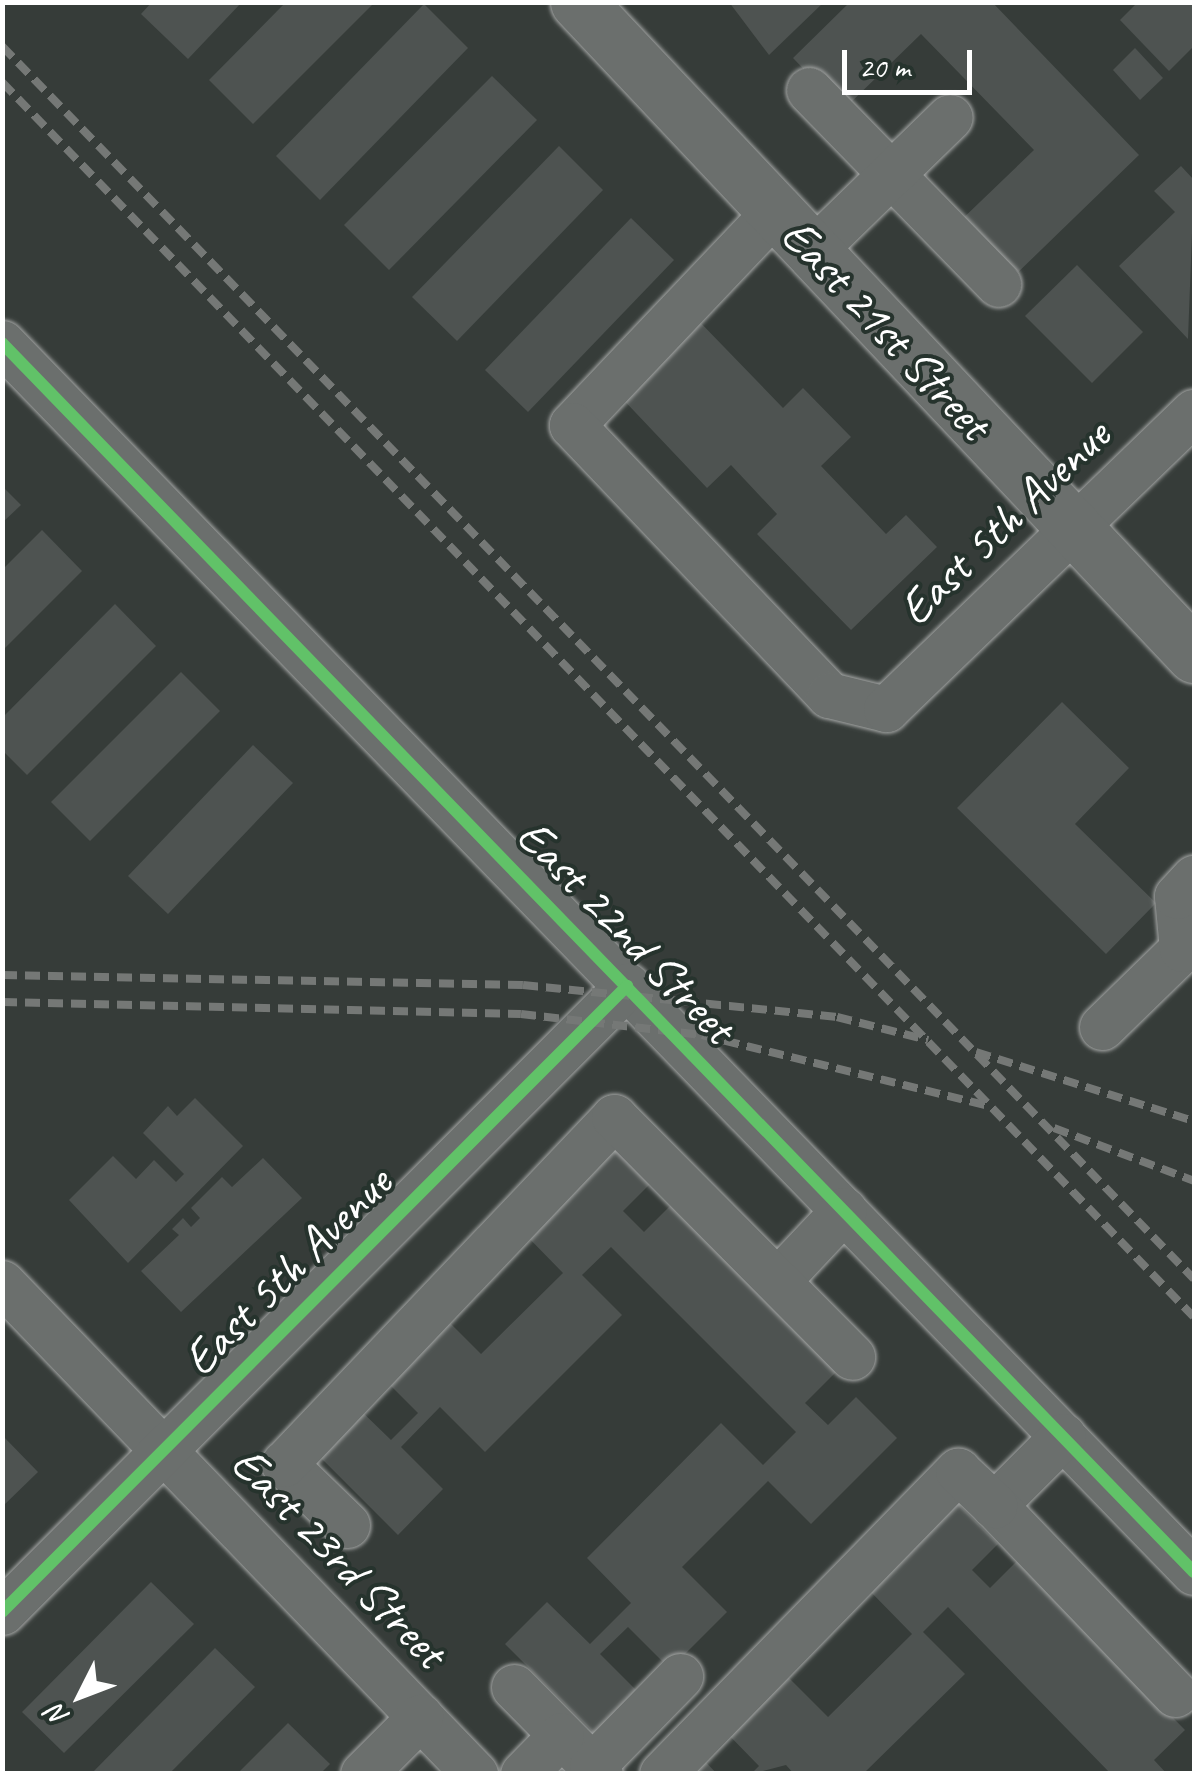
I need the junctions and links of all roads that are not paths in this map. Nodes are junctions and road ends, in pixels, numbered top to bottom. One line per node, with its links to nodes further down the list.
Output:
1 (578, 2): 5 (main road, East 21st Street)
2 (809, 90): 4 (street)
3 (950, 117): 4 (street)
4 (892, 174): 6 (street); 7 (street)
5 (775, 212): 6 (main road, East 21st Street); 10 (street, East 5th Avenue)
6 (812, 251): 10 (main road, East 21st Street)
7 (998, 284)
8 (2, 343): 13 (street, East 22nd Street)
9 (1194, 412): 10 (street, East 5th Avenue)
10 (1073, 528): 11 (main road, East 21st Street)
11 (1194, 655)
12 (1194, 878): 14 (street)
13 (627, 986): 15 (street, East 22nd Street); 20 (street, East 5th Avenue)
14 (1102, 1027)
15 (844, 1210): 16 (street); 19 (street, East 22nd Street)
16 (778, 1280): 18 (street); 22 (street)
17 (2, 1284): 20 (street, East 23rd Street)
18 (852, 1357)
19 (1063, 1436): 21 (street); 23 (street, East 22nd Street)
20 (162, 1448): 24 (street, East 5th Avenue); 28 (street, East 23rd Street)
21 (994, 1505): 27 (street); 33 (street)
22 (347, 1525)
23 (1194, 1572)
24 (2, 1612)
25 (680, 1676): 29 (street)
26 (514, 1687): 29 (street)
27 (1175, 1694)
28 (420, 1717): 30 (street); 31 (street, East 23rd Street)
29 (585, 1758): 32 (street)
30 (364, 1774)
31 (474, 1774)
32 (523, 1774)
33 (662, 1774)

